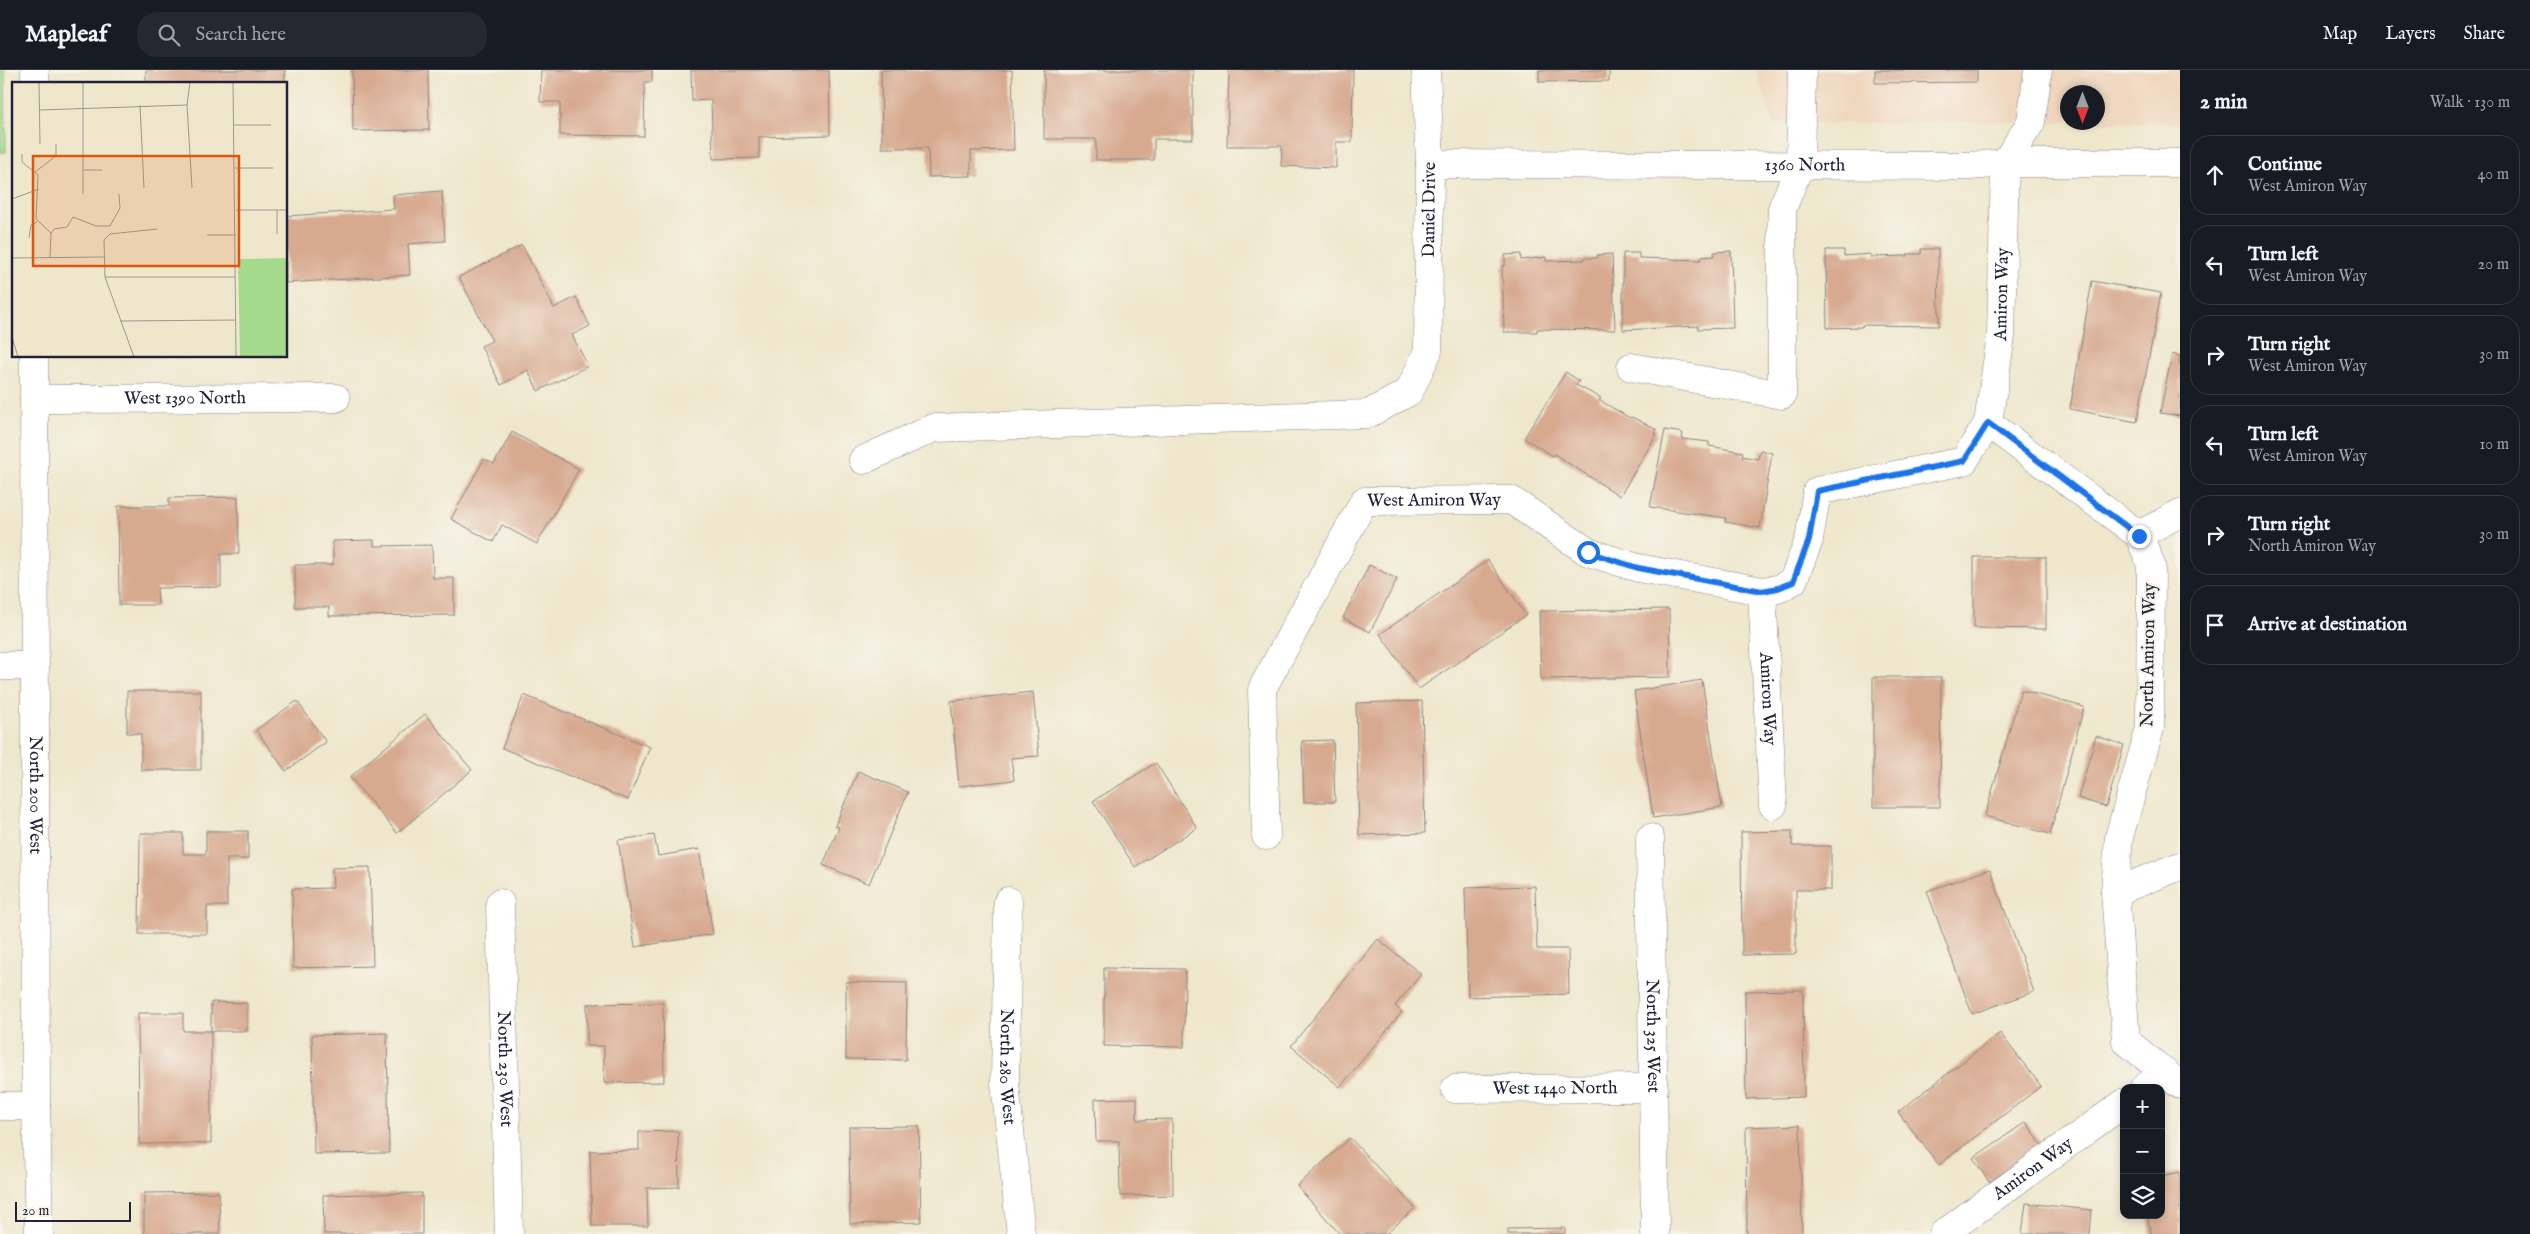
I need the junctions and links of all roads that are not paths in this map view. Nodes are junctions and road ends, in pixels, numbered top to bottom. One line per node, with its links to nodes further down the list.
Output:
1 (1426, 70): 6 (street, Daniel Drive)
2 (1802, 70): 7 (street)
3 (2038, 70): 4 (street)
4 (2005, 163): 5 (street, 1360 North); 7 (street, 1360 North); 12 (street, Amiron Way)
5 (2180, 163)
6 (1430, 164): 7 (street, 1360 North); 13 (street, Daniel Drive)
7 (1800, 165): 9 (street)
8 (34, 358): 11 (street, North 200 West)
9 (1631, 366)
10 (336, 398): 11 (street, West 1390 North)
11 (34, 399): 18 (street, North 200 West)
12 (1988, 423): 15 (street); 16 (street, West Amiron Way)
13 (863, 460)
14 (2180, 513): 15 (street)
15 (2139, 536): 23 (street, North Amiron Way)
16 (1762, 591): 19 (street, Amiron Way); 20 (street, West Amiron Way)
17 (0, 666): 18 (street)
18 (34, 666): 30 (street, North 200 West)
19 (1773, 806)
20 (1266, 836)
21 (1650, 838): 27 (street, North 325 West)
22 (2180, 866): 23 (street)
23 (2115, 892): 26 (street, North Amiron Way)
24 (1008, 901): 34 (street, North 280 West)
25 (500, 903): 33 (street, North 230 West)
26 (2163, 1082)
27 (1654, 1088): 28 (street, West 1440 North); 35 (street, North 325 West)
28 (1455, 1089)
29 (0, 1106): 30 (street)
30 (36, 1106): 32 (street, North 200 West)
31 (2120, 1106): 36 (street, Amiron Way)
32 (39, 1234)
33 (509, 1234)
34 (1021, 1234)
35 (1655, 1234)
36 (1943, 1234)

